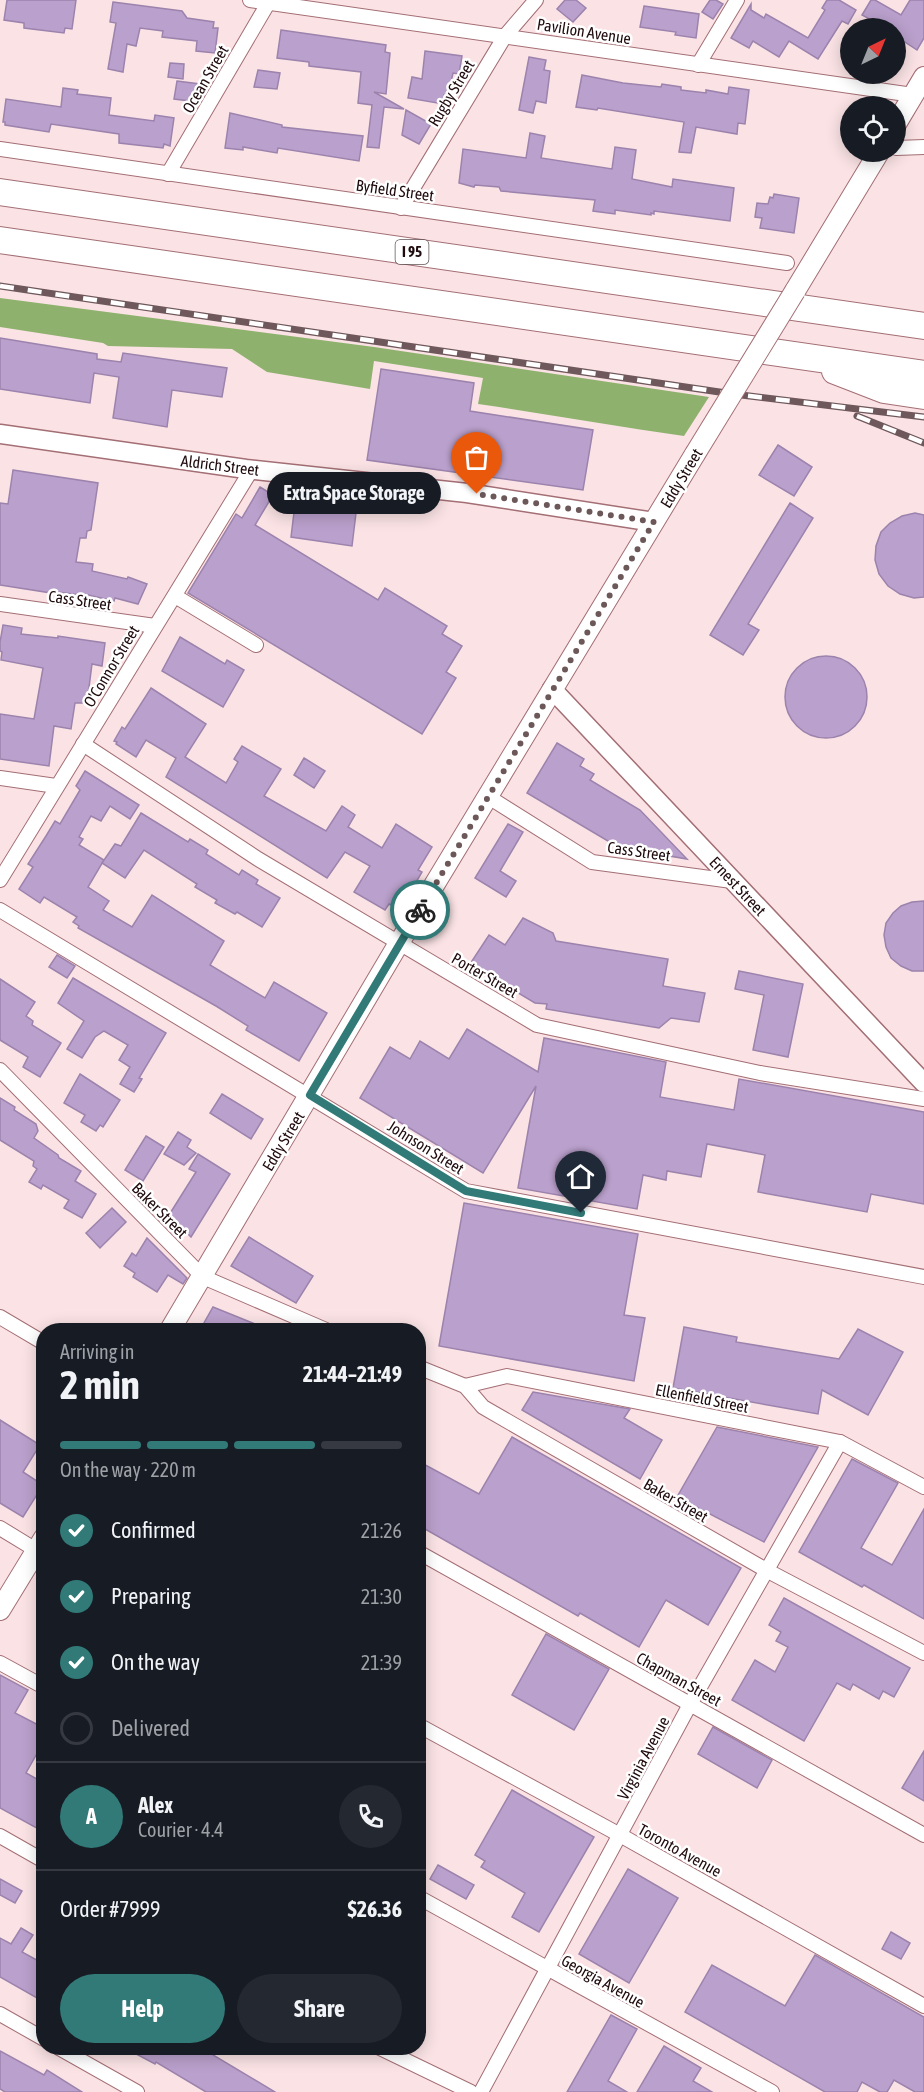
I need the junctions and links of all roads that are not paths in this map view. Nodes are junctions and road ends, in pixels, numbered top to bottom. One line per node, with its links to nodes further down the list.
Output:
1 (250, 0): 4 (street, Pavilion Avenue)
2 (536, 0): 5 (street, Rugby Street)
3 (737, 0): 6 (street)
4 (269, 1): 5 (street, Pavilion Avenue); 14 (street, Ocean Street)
5 (505, 36): 6 (street, Pavilion Avenue); 16 (street, Rugby Street)
6 (698, 65): 8 (street, Pavilion Avenue)
7 (924, 76): 8 (main road)
8 (913, 95): 9 (main road)
9 (906, 107)
10 (924, 147): 11 (street)
11 (906, 148)
12 (0, 149): 14 (street, Byfield Street)
13 (873, 162): 27 (main road, Eddy Street, bridge)
14 (168, 174): 16 (street, Byfield Street)
15 (0, 192): 20 (highway, I 95)
16 (401, 208): 18 (street, Byfield Street)
17 (0, 240): 22 (highway)
18 (787, 262)
19 (924, 311): 20 (highway)
20 (824, 312): 21 (highway, I 95)
21 (924, 326)
22 (793, 355): 23 (highway); 24 (highway)
23 (924, 374)
24 (924, 396)
25 (0, 434): 26 (street, Aldrich Street)
26 (252, 469): 27 (street, Aldrich Street); 28 (street, O'Connor Street)
27 (654, 522): 32 (main road, Eddy Street)
28 (175, 596): 30 (street, O'Connor Street); 31 (street)
29 (0, 604): 30 (street, Cass Street)
30 (155, 627): 33 (street, O'Connor Street)
31 (256, 645)
32 (552, 689): 36 (main road, Eddy Street); 38 (street, Ernest Street)
33 (83, 744): 35 (street, O'Connor Street); 40 (street, Porter Street)
34 (0, 778): 35 (street)
35 (56, 786): 37 (street, O'Connor Street)
36 (488, 796): 38 (street, Cass Street); 40 (main road, Eddy Street)
37 (0, 880)
38 (732, 881): 42 (street, Ernest Street)
39 (0, 910): 43 (street, Johnson Street)
40 (399, 944): 43 (main road, Eddy Street); 44 (street, Porter Street)
41 (0, 1070): 45 (street, Baker Street)
42 (924, 1083)
43 (310, 1095): 45 (main road, Eddy Street); 46 (street, Johnson Street)
44 (924, 1099)
45 (203, 1276): 48 (main road, Eddy Street); 49 (street, Baker Street)
46 (924, 1277)
47 (0, 1317): 50 (street)
48 (174, 1323)
49 (310, 1323)
50 (36, 1338)
51 (426, 1370): 52 (street, Baker Street)
52 (465, 1386): 53 (street, Ellenfield Street); 59 (street, Baker Street)
53 (840, 1442): 54 (street, Ellenfield Street); 59 (street, Virginia Avenue)
54 (924, 1486)
55 (0, 1528): 56 (street)
56 (36, 1542)
57 (36, 1551): 60 (main road)
58 (426, 1556): 64 (street, Chapman Street)
59 (766, 1570): 61 (street, Baker Street); 64 (street, Virginia Avenue)
60 (0, 1610)
61 (924, 1653)
62 (0, 1663): 63 (street)
63 (36, 1683)
64 (691, 1704): 66 (street, Virginia Avenue); 67 (street, Chapman Street)
65 (426, 1729): 66 (street, Toronto Avenue)
66 (620, 1835): 71 (street, Virginia Avenue); 72 (street, Toronto Avenue)
67 (924, 1835)
68 (0, 1836): 69 (street)
69 (36, 1856)
70 (426, 1901): 71 (street, Georgia Avenue)
71 (548, 1970): 79 (street, Virginia Avenue); 80 (street, Georgia Avenue)
72 (924, 2006)
73 (0, 2014): 74 (street)
74 (36, 2034)
75 (71, 2055): 77 (street)
76 (394, 2055): 78 (street)
77 (137, 2092)
78 (471, 2092)
79 (481, 2092)
80 (772, 2092)

